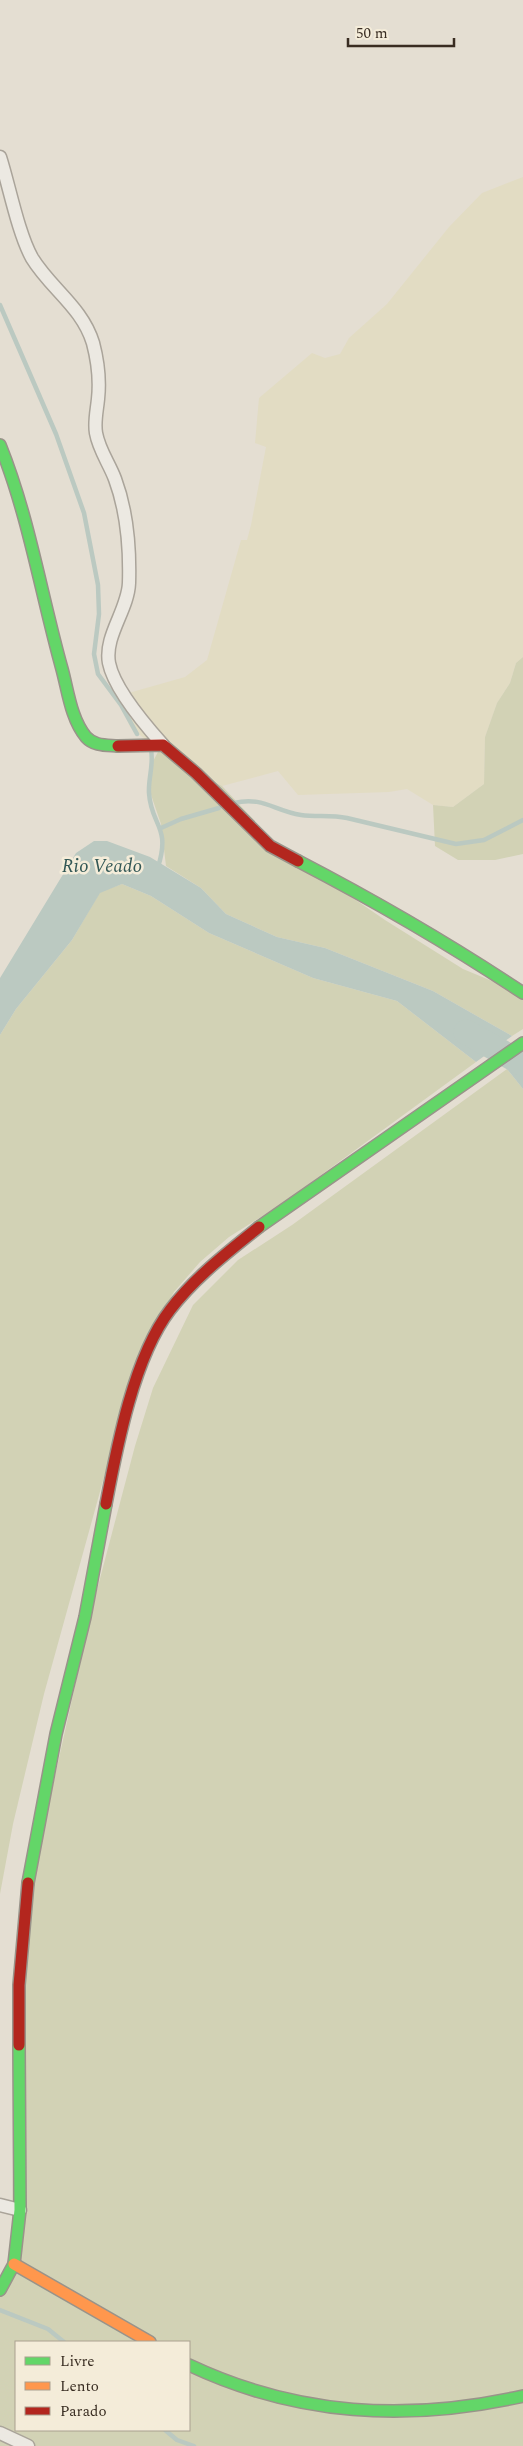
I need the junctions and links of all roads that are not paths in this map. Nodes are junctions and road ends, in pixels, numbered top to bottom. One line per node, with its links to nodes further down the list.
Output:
1 (0, 157): 3 (street)
2 (0, 445): 3 (main road)
3 (163, 745): 4 (main road)
4 (523, 993)
5 (523, 1042): 7 (main road)
6 (0, 2205): 7 (street)
7 (20, 2210): 8 (main road)
8 (14, 2264): 9 (main road); 10 (main road)
9 (0, 2290)
10 (148, 2341)
11 (190, 2366): 12 (main road)
12 (523, 2396)
13 (0, 2433): 14 (street)
14 (28, 2446)

